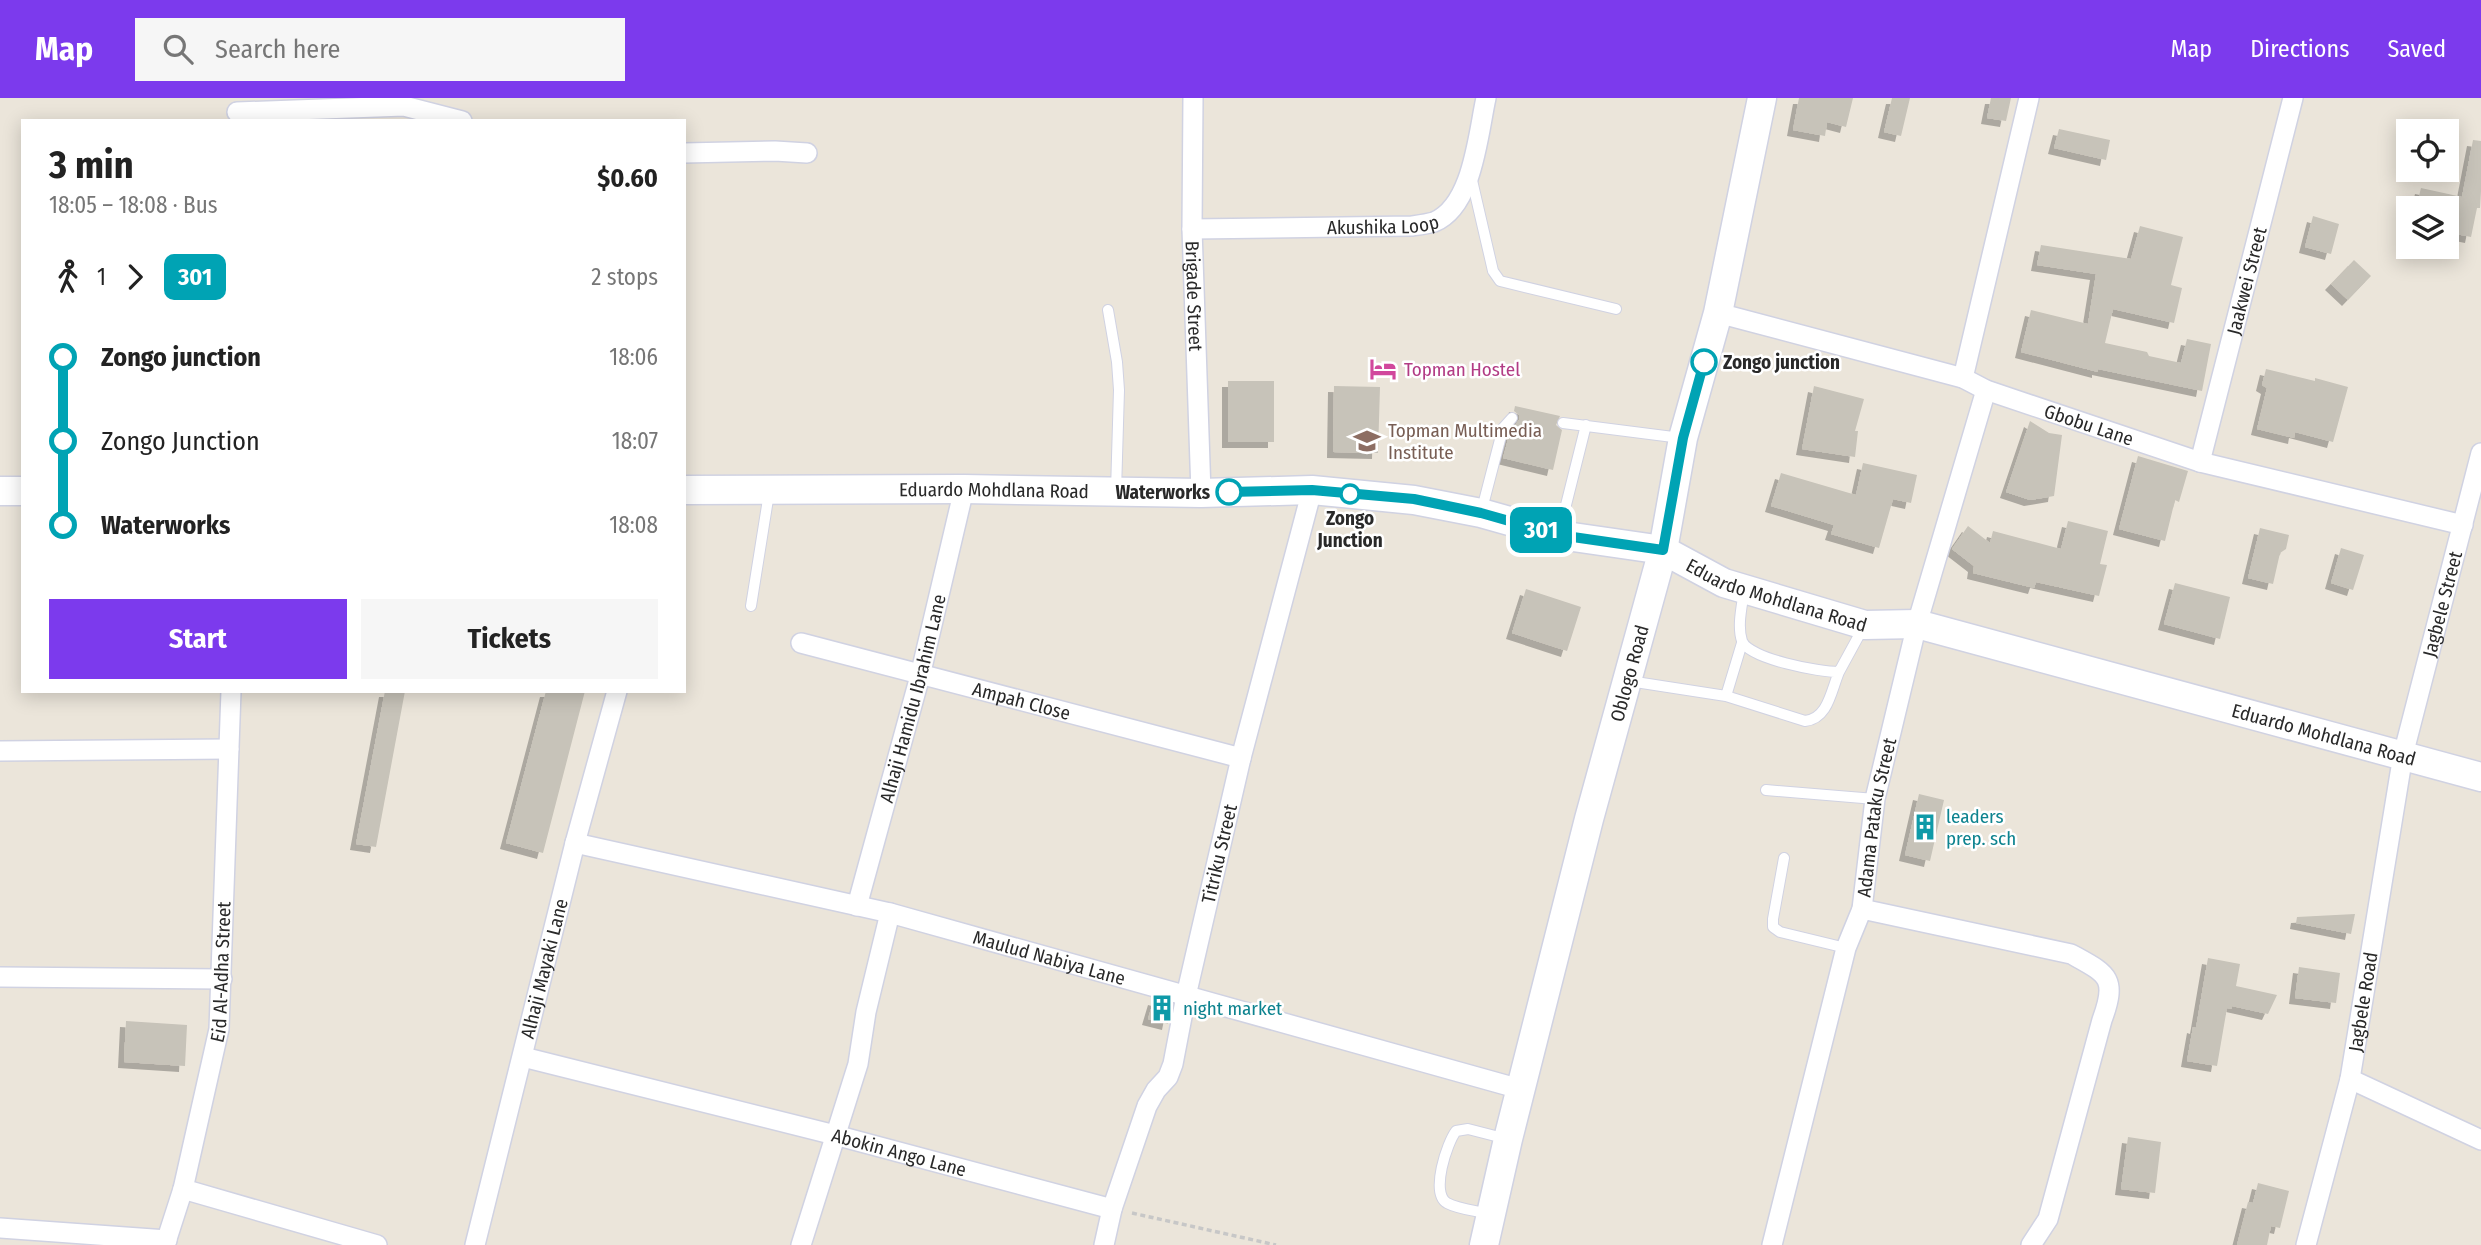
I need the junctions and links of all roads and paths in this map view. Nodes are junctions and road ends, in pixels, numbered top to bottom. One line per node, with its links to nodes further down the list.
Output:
1 (1194, 98): 11 (street, Brigade Street)
2 (1486, 98): 10 (street, Akushika Loop)
3 (1762, 98): 14 (main road, Oblogo Road)
4 (2029, 98): 15 (street)
5 (2293, 98): 22 (street, Jaakwei Street)
6 (237, 110): 7 (street)
7 (454, 119)
8 (686, 153): 9 (street)
9 (807, 153)
10 (1470, 172): 11 (street, Akushika Loop); 12 (lane)
11 (1192, 229): 30 (street, Brigade Street)
12 (1616, 309)
13 (1108, 310): 29 (lane)
14 (1718, 313): 15 (street, Gbobu Lane); 20 (main road, Oblogo Road)
15 (1963, 378): 16 (street, Gbobu Lane)
16 (1986, 390): 22 (street, Gbobu Lane); 37 (street, Adama Pataku Street)
17 (1513, 418): 31 (lane)
18 (1563, 424): 19 (lane)
19 (1586, 425): 20 (lane); 33 (lane)
20 (1683, 438): 34 (main road, Oblogo Road)
21 (2481, 453): 32 (street, Jagbele Street)
22 (2200, 462): 32 (street, Gbobu Lane)
23 (770, 489): 24 (main road, Eduardo Mohdlana Road); 25 (main road, Eduardo Mohdlana Road); 36 (lane)
24 (964, 489): 29 (main road, Eduardo Mohdlana Road); 42 (street, Alhaji Hamidu Ibrahim Lane)
25 (686, 490)
26 (1312, 490): 30 (main road, Eduardo Mohdlana Road); 31 (main road, Eduardo Mohdlana Road); 50 (street, Titriku Street)
27 (0, 491): 28 (main road)
28 (21, 491)
29 (1115, 492): 30 (main road, Eduardo Mohdlana Road)
30 (1201, 493)
31 (1481, 513): 33 (main road, Eduardo Mohdlana Road)
32 (2463, 526): 49 (street, Jagbele Street)
33 (1559, 535): 34 (main road, Eduardo Mohdlana Road)
34 (1663, 550): 35 (main road, Eduardo Mohdlana Road); 43 (main road, Oblogo Road)
35 (1744, 589): 38 (main road, Eduardo Mohdlana Road); 40 (lane)
36 (751, 606)
37 (1917, 624): 38 (main road, Eduardo Mohdlana Road); 49 (main road, Eduardo Mohdlana Road); 53 (street, Adama Pataku Street)
38 (1865, 625): 41 (lane)
39 (801, 643): 42 (street, Ampah Close)
40 (1742, 643): 41 (lane); 46 (lane)
41 (1839, 672): 46 (lane)
42 (920, 676): 50 (street, Ampah Close); 56 (street, Alhaji Hamidu Ibrahim Lane)
43 (1628, 681): 46 (lane); 65 (main road, Oblogo Road)
44 (231, 693): 47 (street, Eid Al-Adha Street)
45 (616, 693): 54 (street, Alhaji Mayaki Lane)
46 (1726, 696)
47 (229, 748): 48 (street); 61 (street, Eid Al-Adha Street)
48 (0, 751)
49 (2403, 755): 51 (main road, Eduardo Mohdlana Road); 64 (street, Jagbele Road)
50 (1241, 758): 62 (street, Titriku Street)
51 (2481, 777)
52 (1766, 790): 53 (lane)
53 (1875, 799): 57 (street, Adama Pataku Street)
54 (575, 843): 56 (street, Maulud Nabiya Lane); 63 (street, Alhaji Mayaki Lane)
55 (1784, 858): 59 (lane)
56 (857, 906): 58 (street, Maulud Nabiya Lane)
57 (1862, 909): 59 (street, Adama Pataku Street); 81 (street)
58 (890, 913): 62 (street, Maulud Nabiya Lane); 66 (street)
59 (1846, 948): 80 (street, Adama Pataku Street)
60 (0, 977): 61 (street)
61 (222, 979): 69 (street, Eid Al-Adha Street)
62 (1186, 996): 65 (street, Maulud Nabiya Lane); 70 (street, Titriku Street)
63 (523, 1057): 66 (street, Abokin Ango Lane); 75 (street, Alhaji Mayaki Lane)
64 (2350, 1079): 68 (street); 82 (street, Jagbele Road)
65 (1520, 1089): 67 (main road, Oblogo Road)
66 (835, 1135): 70 (street, Abokin Ango Lane); 76 (street)
67 (1508, 1139): 71 (main road, Oblogo Road); 71 (lane)
68 (2481, 1140)
69 (183, 1189): 73 (street, Eid Al-Adha Street); 74 (street)
70 (1112, 1209): 77 (street, Titriku Street); 78 (path)
71 (1490, 1214): 79 (main road, Oblogo Road)
72 (0, 1228): 73 (street)
73 (166, 1242)
74 (377, 1245)
75 (475, 1245)
76 (801, 1245)
77 (1104, 1245)
78 (1276, 1245)
79 (1483, 1245)
80 (1772, 1245)
81 (2031, 1245)
82 (2306, 1245)

